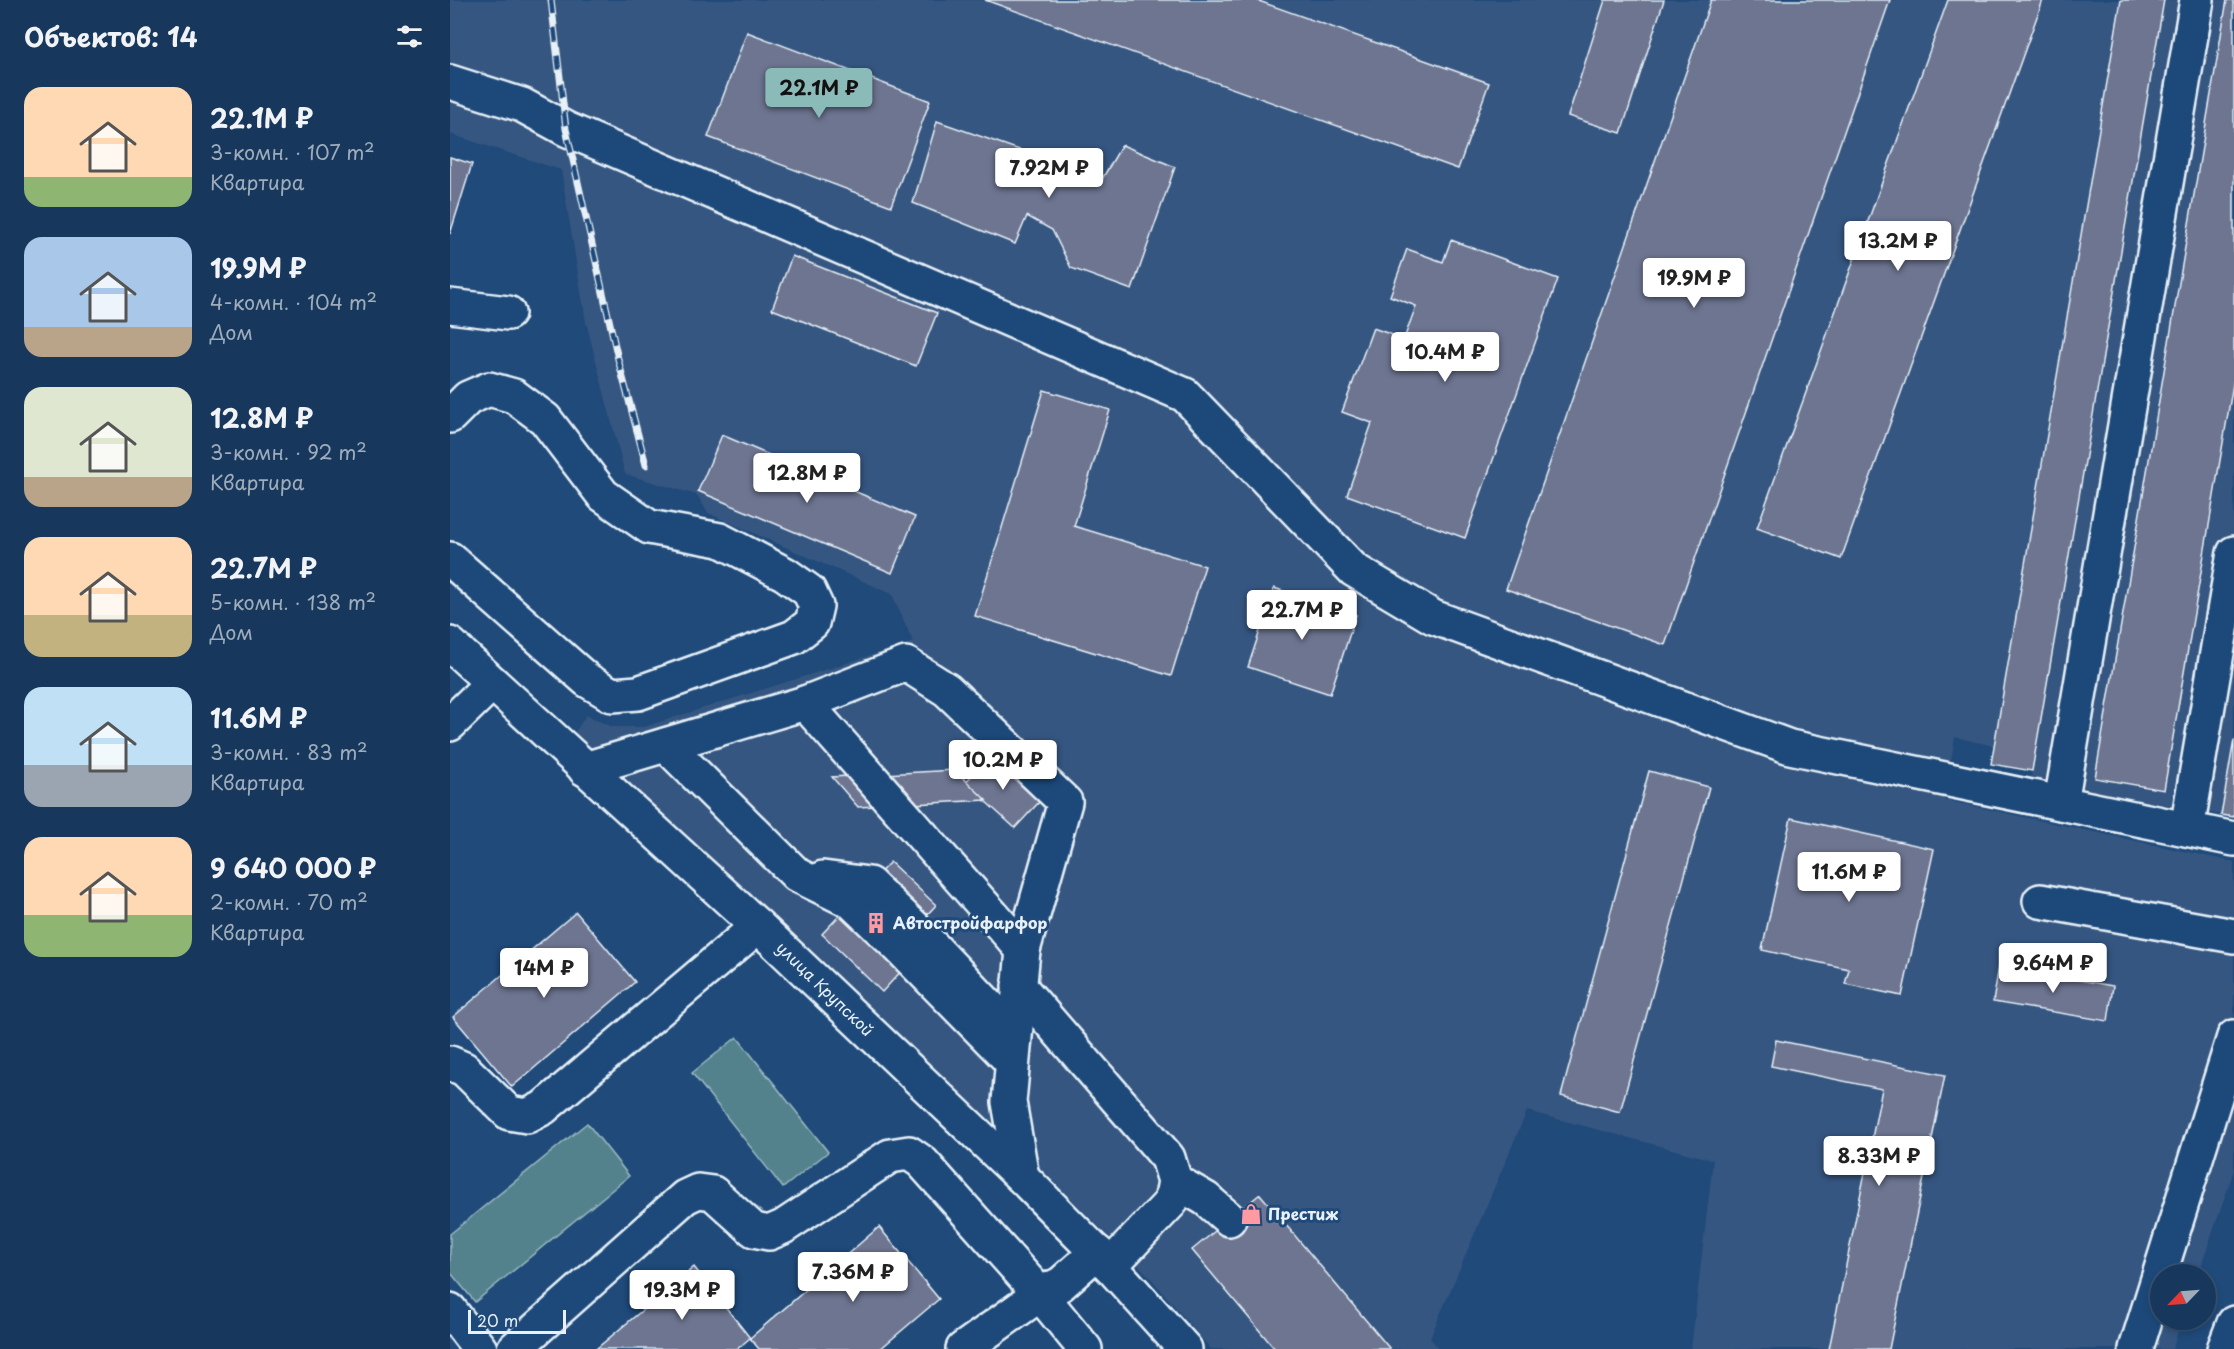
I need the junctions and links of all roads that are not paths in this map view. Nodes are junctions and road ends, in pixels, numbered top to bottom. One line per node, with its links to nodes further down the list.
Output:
1 (2197, 0): 14 (street)
2 (450, 82): 14 (street)
3 (450, 306): 4 (street)
4 (508, 313)
5 (450, 416): 7 (street)
6 (2234, 553): 15 (street)
7 (450, 559)
8 (450, 644): 9 (street, улица Крупской)
9 (492, 683): 11 (street); 13 (street, улица Крупской)
10 (805, 703): 12 (street); 21 (street); 21 (street)
11 (450, 724)
12 (666, 745): 13 (street); 17 (street)
13 (585, 769): 19 (street, улица Крупской)
14 (2061, 803): 15 (street)
15 (2187, 829): 16 (street)
16 (2234, 839)
17 (797, 875): 24 (street); 24 (street)
18 (2040, 901): 20 (street)
19 (759, 926): 25 (street); 26 (street, улица Крупской)
20 (2234, 936)
21 (1023, 950): 22 (street)
22 (1018, 986): 24 (street); 27 (street)
23 (2234, 1037): 38 (street)
24 (1013, 1047): 26 (street)
25 (450, 1063)
26 (1022, 1177): 29 (street, улица Крупской)
27 (1175, 1181): 28 (street); 29 (street)
28 (1229, 1219)
29 (1103, 1259): 30 (street); 37 (street, улица Крупской)
30 (1040, 1294): 34 (street); 35 (street); 36 (street)
31 (450, 1310): 33 (street)
32 (2234, 1323): 39 (street)
33 (480, 1349)
34 (514, 1349)
35 (963, 1349)
36 (1085, 1349)
37 (1185, 1349)
38 (2136, 1349)
39 (2224, 1349)

